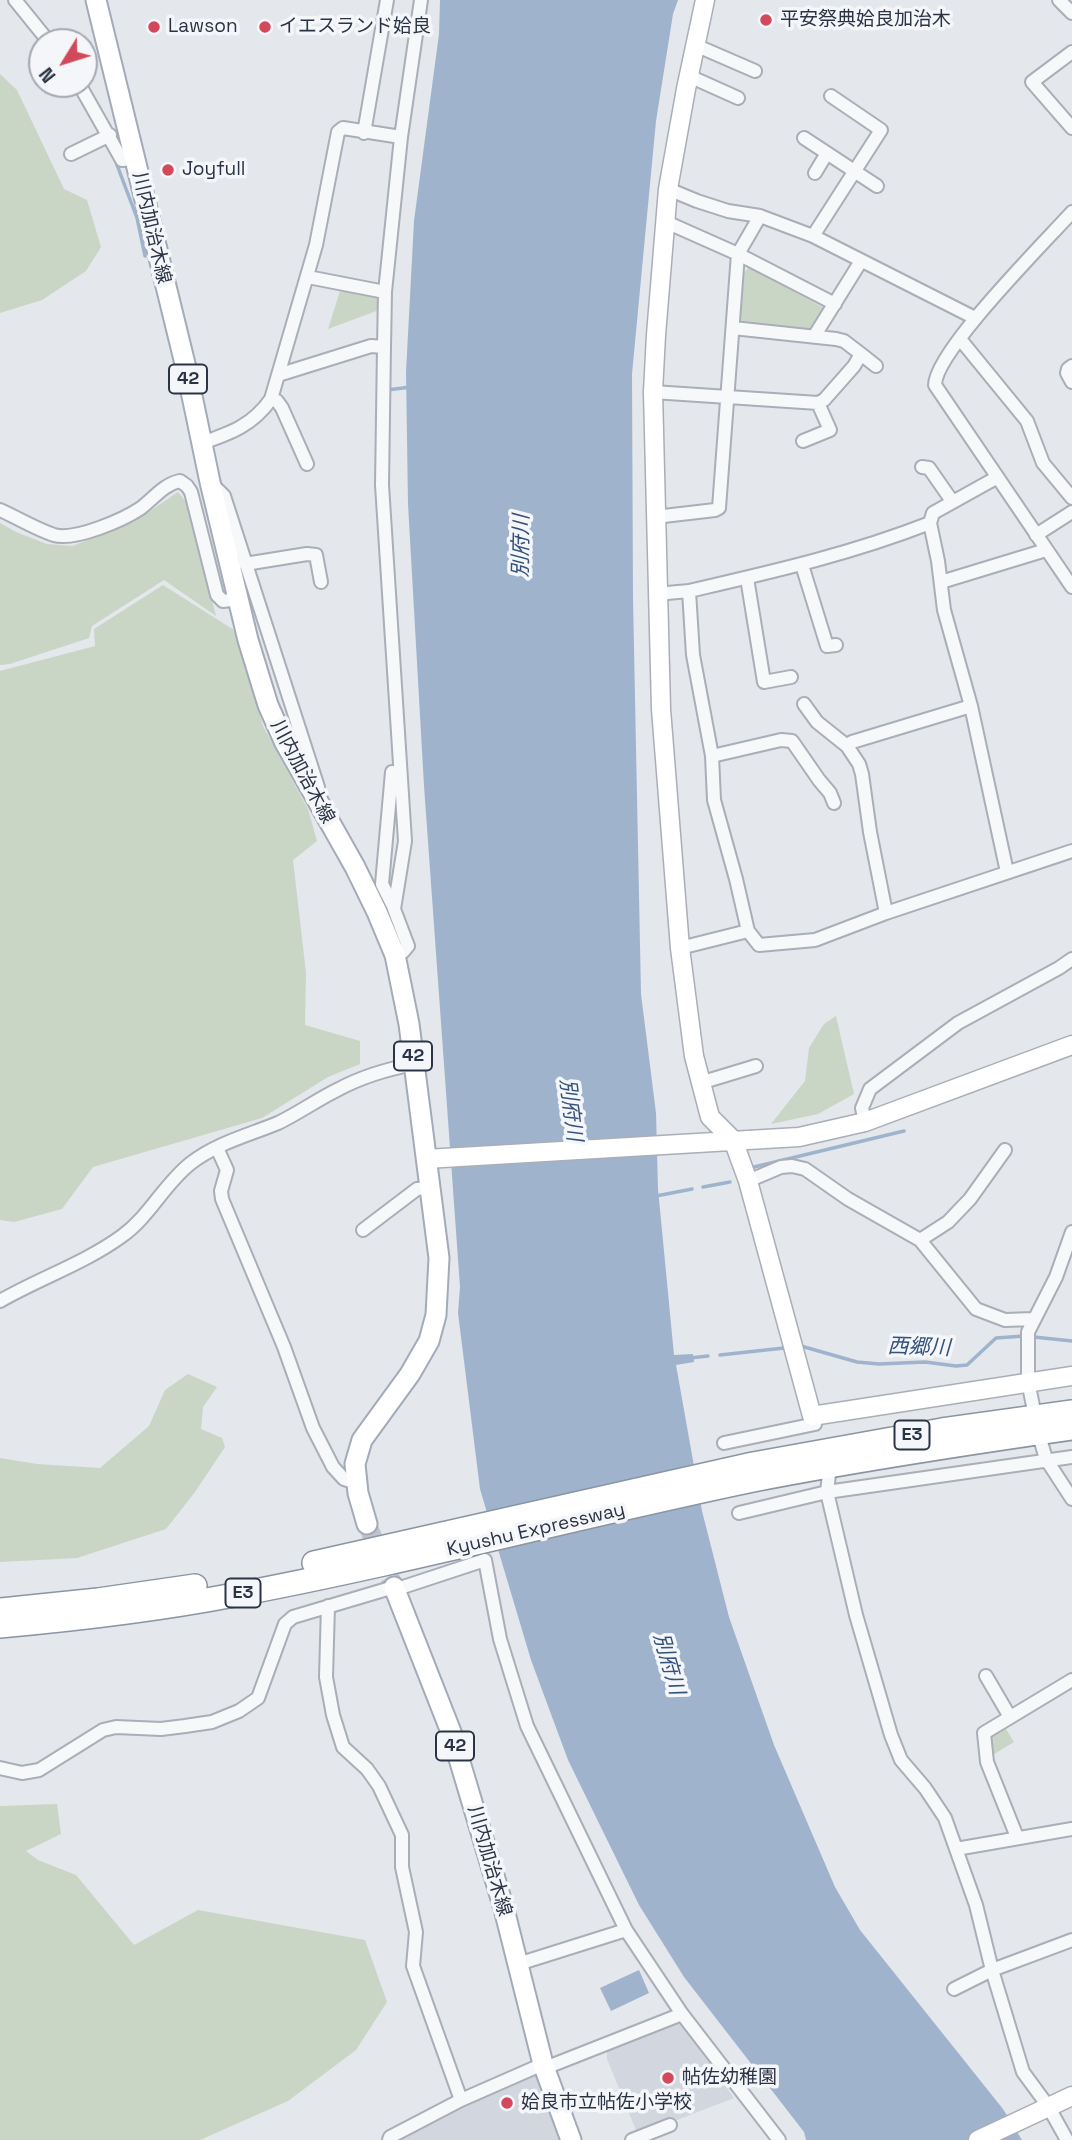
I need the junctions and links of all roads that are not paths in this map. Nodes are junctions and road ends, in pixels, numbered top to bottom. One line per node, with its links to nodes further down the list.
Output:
1 (15, 0): 8 (street)
2 (96, 0): 23 (main road, 川内加治木線 / 42)
3 (387, 0): 17 (street)
4 (421, 0): 19 (street)
5 (705, 0): 9 (street)
6 (1059, 0): 7 (street)
7 (1072, 13)
8 (38, 28)
9 (695, 45): 11 (street); 12 (street)
10 (1072, 52): 16 (street)
11 (755, 71)
12 (688, 76): 15 (street); 27 (street)
13 (831, 96): 24 (street)
14 (86, 98): 18 (street)
15 (738, 98)
16 (1072, 128)
17 (364, 133): 19 (street); 34 (street)
18 (106, 137): 22 (street); 23 (street)
19 (401, 137): 35 (street)
20 (804, 138): 21 (street)
21 (827, 153): 24 (street); 25 (street)
22 (71, 154)
23 (135, 159): 52 (main road, 川内加治木線 / 42)
24 (855, 171): 26 (street); 31 (street)
25 (815, 173)
26 (877, 186)
27 (668, 189): 29 (street); 30 (street)
28 (1072, 212): 37 (street)
29 (760, 216): 31 (street); 32 (street)
30 (666, 222): 32 (street); 47 (street)
31 (813, 236): 33 (street)
32 (738, 254): 36 (street); 38 (street)
33 (861, 261): 36 (street); 37 (street)
34 (308, 277): 35 (street); 45 (street)
35 (385, 292): 41 (street)
36 (835, 304): 39 (street)
37 (975, 318): 40 (street)
38 (733, 328): 39 (street); 48 (street)
39 (815, 335): 42 (street)
40 (960, 339): 55 (street); 57 (street)
41 (384, 347): 45 (street); 85 (street)
42 (861, 354): 43 (street); 50 (street)
43 (876, 366)
44 (1072, 366): 46 (street)
45 (278, 375): 49 (street)
46 (1072, 382)
47 (653, 392): 48 (street); 61 (street)
48 (727, 398): 50 (street); 61 (street)
49 (271, 399): 52 (street); 53 (street)
50 (818, 403): 51 (street)
51 (803, 441)
52 (202, 443): 56 (main road, 川内加治木線 / 42)
53 (307, 464)
54 (922, 467): 58 (street)
55 (996, 478): 58 (street); 63 (street)
56 (210, 482): 65 (street); 73 (main road, 川内加治木線 / 42)
57 (1072, 498)
58 (952, 501): 62 (street)
59 (0, 510): 73 (street)
60 (1072, 512): 63 (street)
61 (655, 517): 72 (street)
62 (930, 523): 66 (street); 69 (street)
63 (1036, 535): 64 (street)
64 (1046, 550): 69 (street); 70 (street)
65 (245, 564): 68 (street); 81 (street)
66 (802, 565): 67 (street); 74 (street)
67 (747, 578): 71 (street); 75 (street)
68 (321, 582)
69 (941, 582): 77 (street)
70 (1072, 587)
71 (689, 591): 72 (street); 80 (street)
72 (656, 594): 88 (street)
73 (238, 599): 81 (main road, 川内加治木線 / 42)
74 (836, 645)
75 (791, 677)
76 (804, 705): 79 (street)
77 (971, 706): 79 (street); 84 (street)
78 (391, 726): 85 (street)
79 (847, 746): 86 (street)
80 (712, 756): 82 (street); 87 (street)
81 (315, 799): 89 (main road, 川内加治木線 / 42)
82 (834, 803)
83 (1072, 851): 84 (street)
84 (1007, 872): 86 (street)
85 (394, 909): 89 (street)
86 (886, 913): 87 (street)
87 (748, 931): 88 (street)
88 (680, 948): 94 (street)
89 (395, 955): 92 (main road, 川内加治木線 / 42)
90 (1072, 958): 95 (street)
91 (1072, 1045): 95 (street)
92 (414, 1064): 97 (street); 99 (main road, 川内加治木線 / 42)
93 (755, 1066): 94 (street)
94 (700, 1083): 96 (street)
95 (865, 1122): 96 (street)
96 (733, 1140): 99 (street); 100 (street)
97 (216, 1148): 105 (street); 119 (street)
98 (1005, 1150): 104 (street)
99 (432, 1159): 101 (main road, 川内加治木線 / 42)
100 (748, 1181): 104 (street); 111 (street)
101 (429, 1188): 102 (street); 119 (main road, 川内加治木線 / 42)
102 (363, 1230)
103 (1072, 1232): 106 (street)
104 (920, 1240): 106 (street)
105 (0, 1301)
106 (1033, 1319): 108 (street)
107 (1072, 1376): 108 (street)
108 (1028, 1381): 109 (street); 111 (street)
109 (1033, 1406)
110 (1072, 1412): 117 (highway, Kyushu Expressway / E3)
111 (815, 1424): 114 (street)
112 (1072, 1428): 117 (highway, Kyushu Expressway / E3)
113 (1041, 1442): 116 (street)
114 (724, 1443)
115 (1072, 1457): 116 (street)
116 (1046, 1459): 120 (street); 121 (street)
117 (755, 1472): 124 (highway, Kyushu Expressway / E3)
118 (829, 1474): 120 (street)
119 (357, 1483): 123 (main road, 川内加治木線 / 42)
120 (827, 1492): 122 (street); 135 (street)
121 (1072, 1499)
122 (739, 1513)
123 (367, 1524)
124 (480, 1533): 127 (highway, Kyushu Expressway / E3); 128 (highway, Kyushu Expressway / E3)
125 (394, 1587): 126 (street); 136 (street); 138 (main road, 川内加治木線 / 42)
126 (328, 1606): 132 (street); 144 (street)
127 (0, 1610)
128 (0, 1626)
129 (986, 1676): 131 (street)
130 (1072, 1680): 131 (street)
131 (1010, 1717): 134 (street)
132 (0, 1768)
133 (1072, 1829): 134 (street)
134 (1017, 1837): 135 (street)
135 (956, 1849): 139 (street)
136 (626, 1930): 138 (street); 141 (street)
137 (1072, 1940): 139 (street)
138 (518, 1964): 142 (main road, 川内加治木線 / 42)
139 (992, 1970): 140 (street); 145 (street)
140 (954, 1989)
141 (682, 2014): 142 (street); 150 (street)
142 (544, 2066): 144 (street); 148 (main road, 川内加治木線 / 42)
143 (1072, 2096): 145 (street)
144 (461, 2100): 147 (street)
145 (1048, 2106): 151 (street); 152 (street)
146 (670, 2125): 149 (street)
147 (389, 2140)
148 (571, 2140)
149 (632, 2140)
150 (779, 2140)
151 (978, 2140)
152 (1068, 2140)

